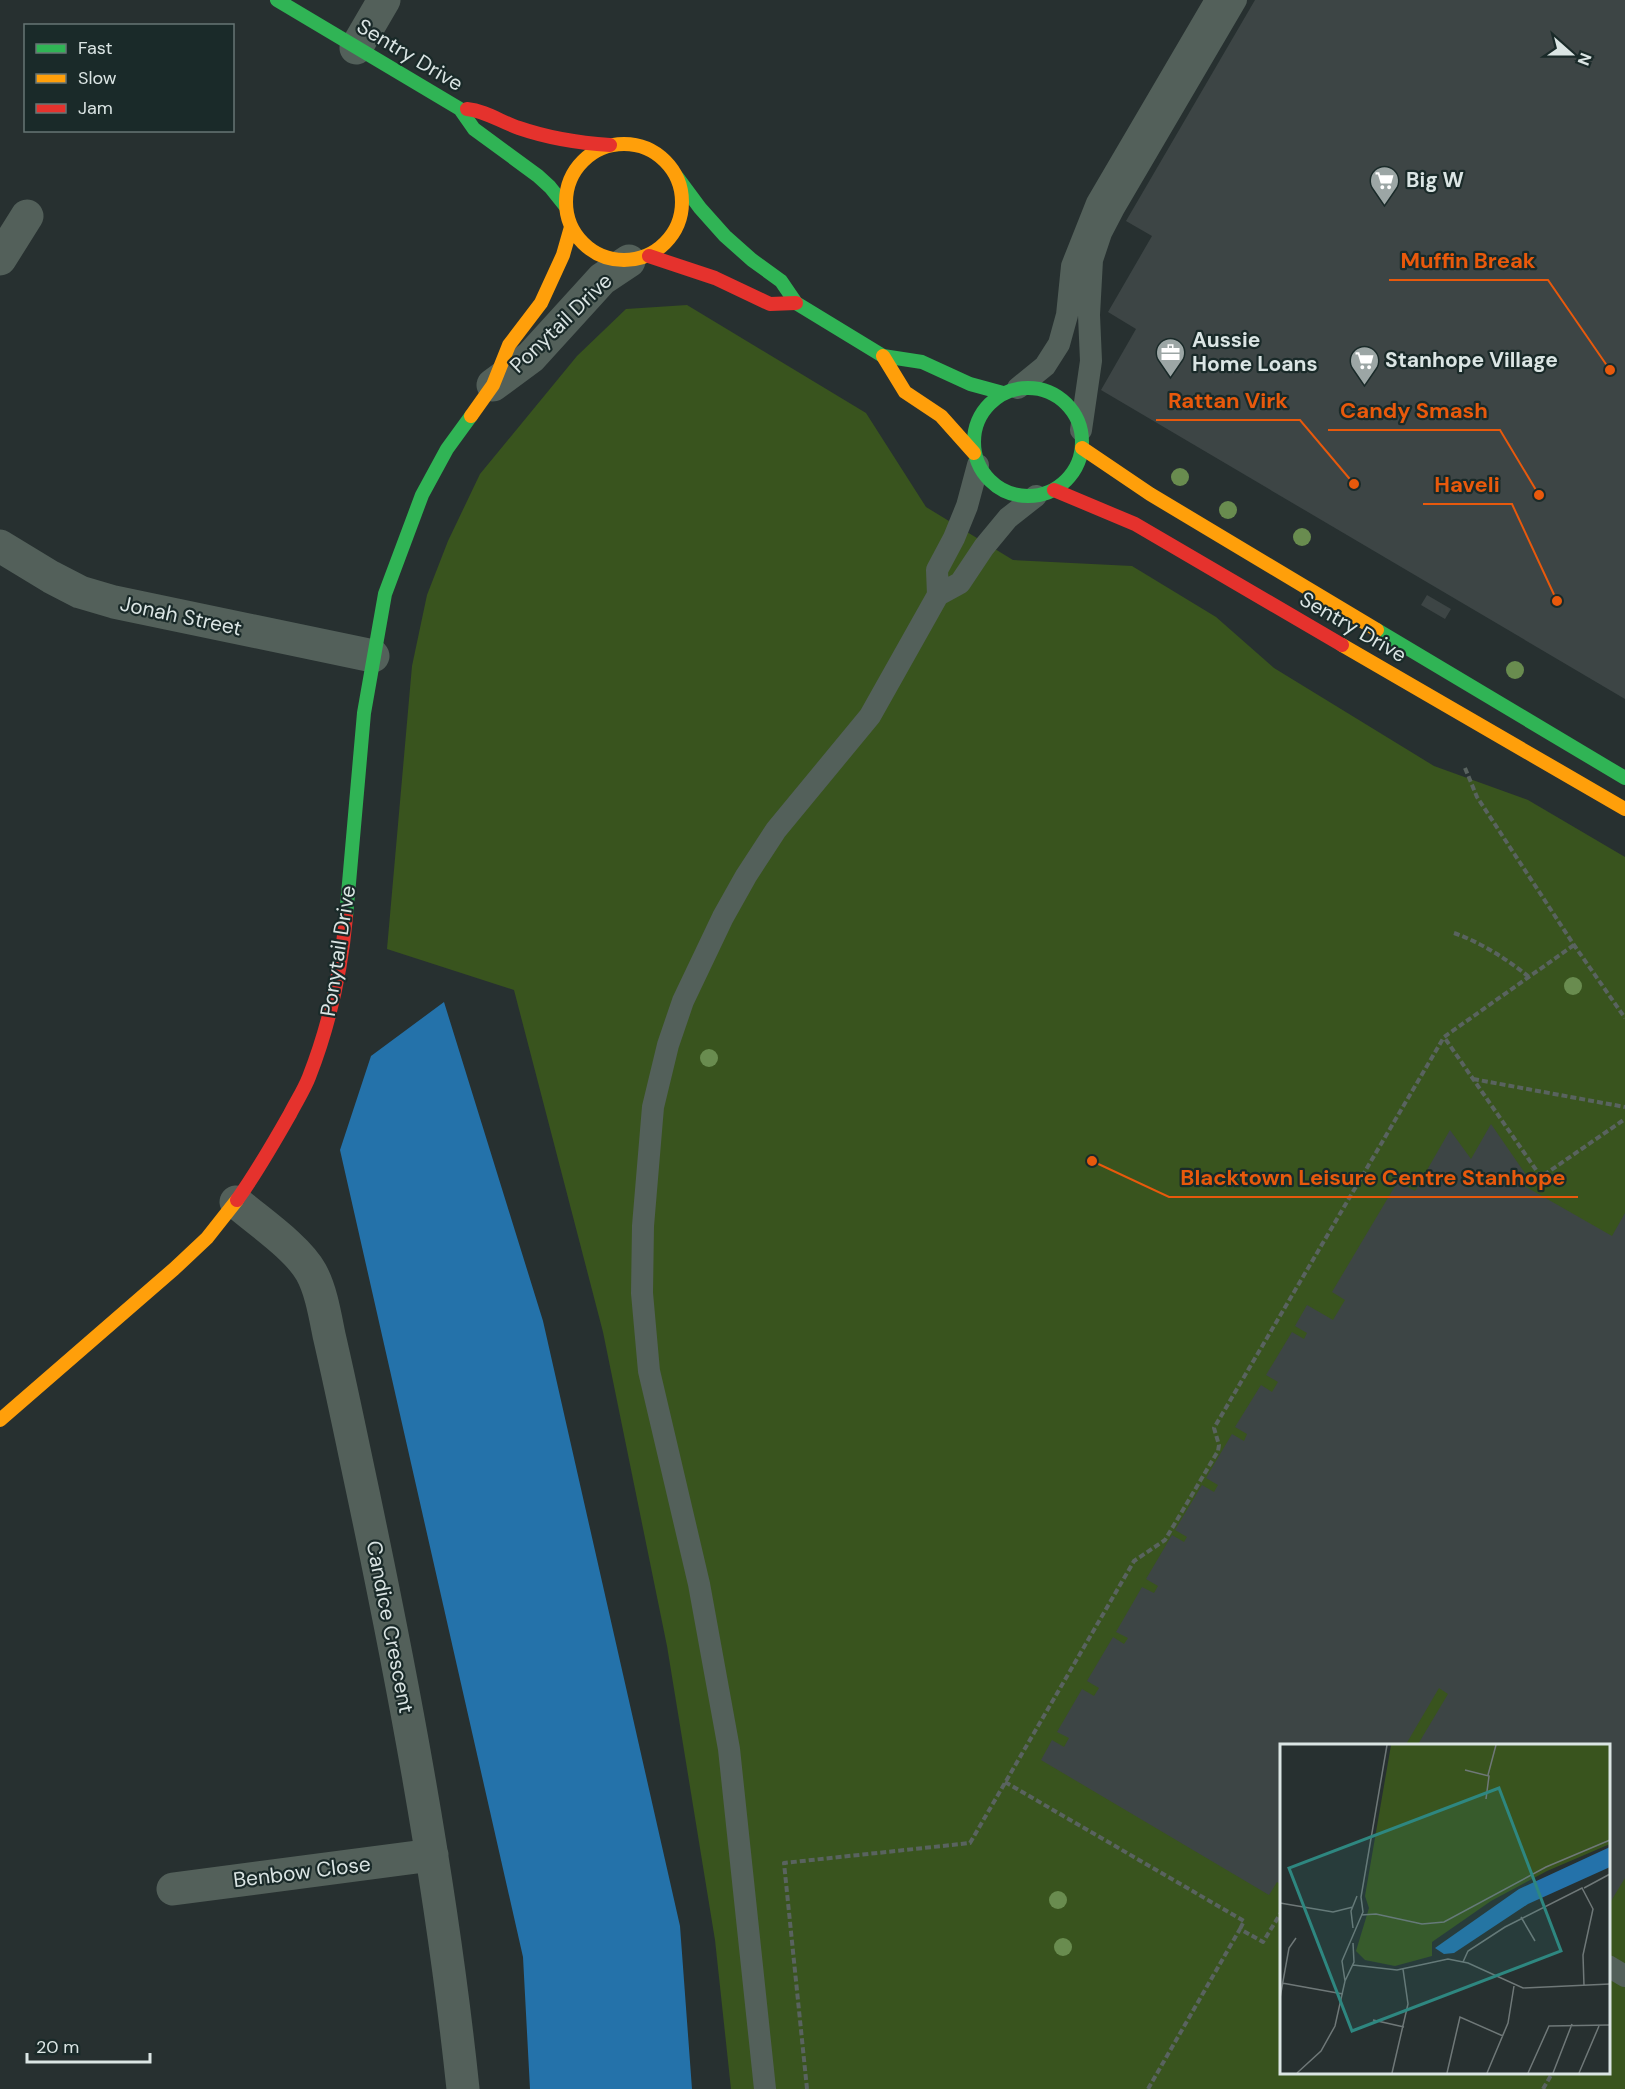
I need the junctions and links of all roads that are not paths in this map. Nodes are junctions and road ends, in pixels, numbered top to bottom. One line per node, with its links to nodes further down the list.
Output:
1 (277, 0): 5 (street, Sentry Drive)
2 (384, 0): 5 (street)
3 (1216, 0): 17 (lane)
4 (1236, 0): 18 (lane)
5 (356, 48): 6 (street, Sentry Drive)
6 (460, 109): 7 (street, Sentry Drive); 9 (street, Sentry Drive)
7 (609, 145): 8 (street); 9 (street)
8 (677, 177): 12 (street); 14 (street)
9 (566, 207): 11 (street)
10 (27, 216): 13 (street)
11 (571, 227): 12 (street); 16 (street, Ponytail Drive)
12 (639, 258): 14 (street); 16 (street, Ponytail Drive)
13 (0, 259)
14 (796, 303): 15 (street)
15 (883, 357): 17 (street); 19 (street)
16 (493, 385): 23 (street, Ponytail Drive)
17 (1010, 390): 18 (street); 19 (street)
18 (1082, 439): 20 (street); 24 (street, Sentry Drive)
19 (976, 459): 20 (street); 22 (lane)
20 (1045, 493): 22 (lane); 25 (street, Sentry Drive)
21 (0, 546): 23 (street, Jonah Street)
22 (938, 595): 33 (lane)
23 (373, 656): 26 (street, Ponytail Drive)
24 (1625, 778)
25 (1625, 809)
26 (236, 1202): 27 (street, Ponytail Drive); 28 (street, Candice Crescent)
27 (0, 1420)
28 (432, 1855): 29 (street, Benbow Close); 32 (street, Candice Crescent)
29 (173, 1889)
30 (1610, 1967): 31 (lane)
31 (1625, 1976)
32 (463, 2089)
33 (765, 2089)

